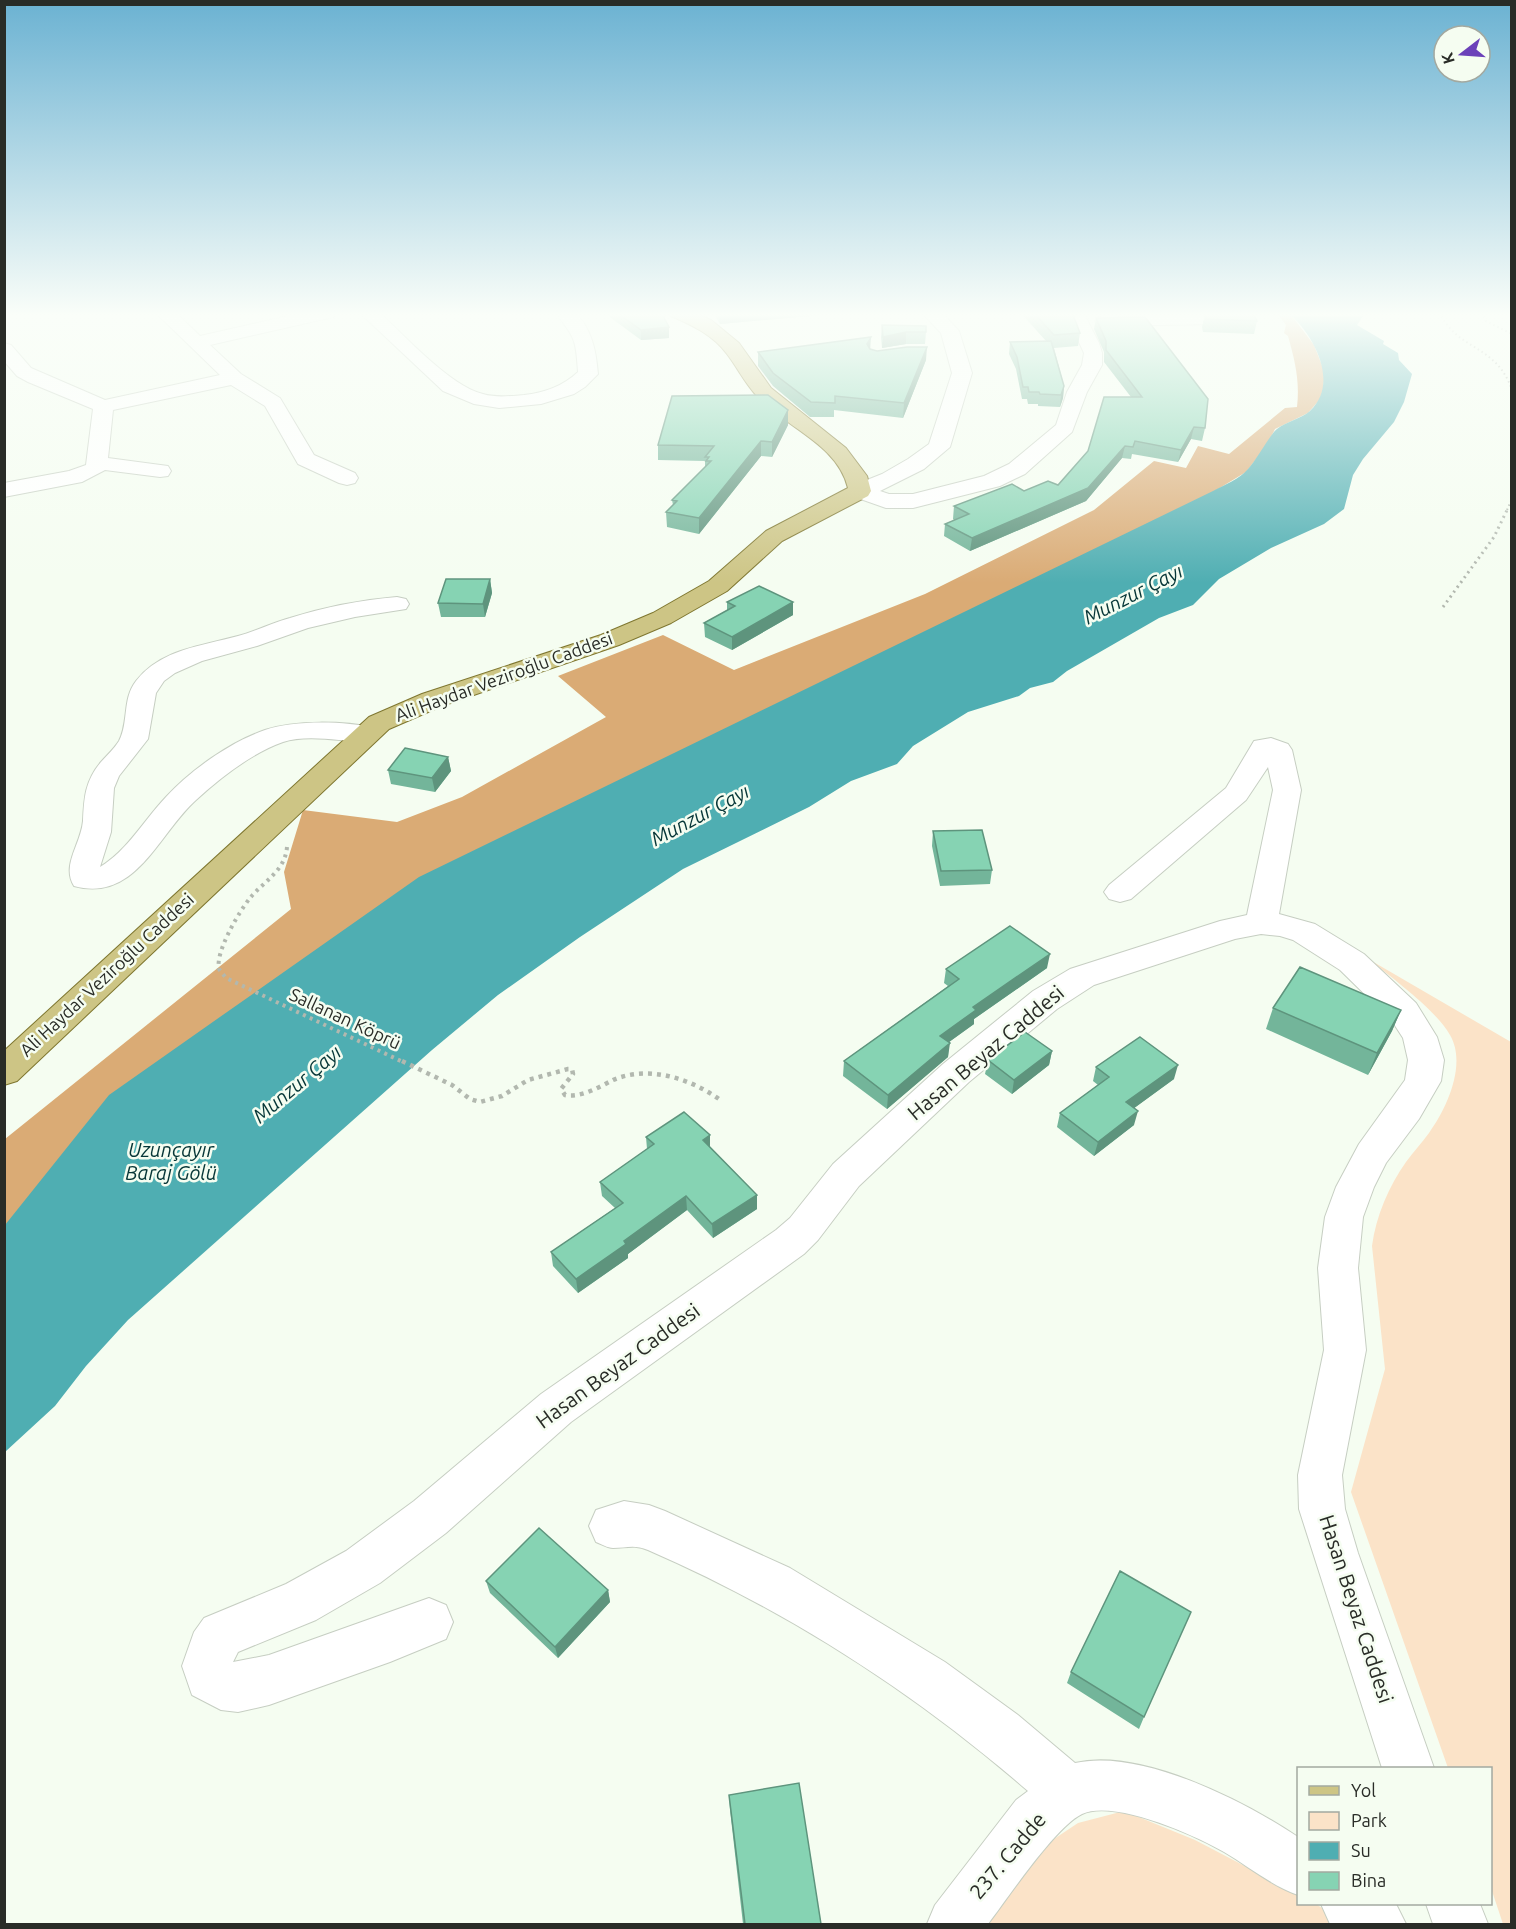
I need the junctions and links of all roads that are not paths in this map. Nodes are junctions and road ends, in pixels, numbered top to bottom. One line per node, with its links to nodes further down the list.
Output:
1 (93, 402): 7 (street)
2 (122, 402): 7 (street)
3 (273, 402): 10 (street)
4 (777, 402): 12 (main road)
5 (953, 402): 12 (street, Ali Haydar Veziroğlu Caddesi)
6 (1074, 402): 12 (street)
7 (103, 406): 8 (street)
8 (97, 463): 9 (street); 11 (street)
9 (160, 471)
10 (347, 478)
11 (4, 490)
12 (860, 491): 14 (main road, Ali Haydar Veziroğlu Caddesi)
13 (397, 604): 14 (street)
14 (365, 734): 17 (main road, Ali Haydar Veziroğlu Caddesi)
15 (1120, 892): 16 (street)
16 (1261, 923): 19 (street, Hasan Beyaz Caddesi); 20 (street, Hasan Beyaz Caddesi)
17 (4, 1072)
18 (612, 1526): 21 (street)
19 (429, 1622)
20 (1408, 1767)
21 (1068, 1791): 22 (street); 25 (street, 237. Cadde)
22 (1297, 1868)
23 (1350, 1905): 26 (street)
24 (1453, 1905): 27 (street)
25 (954, 1924)
26 (1378, 1924)
27 (1460, 1924)

